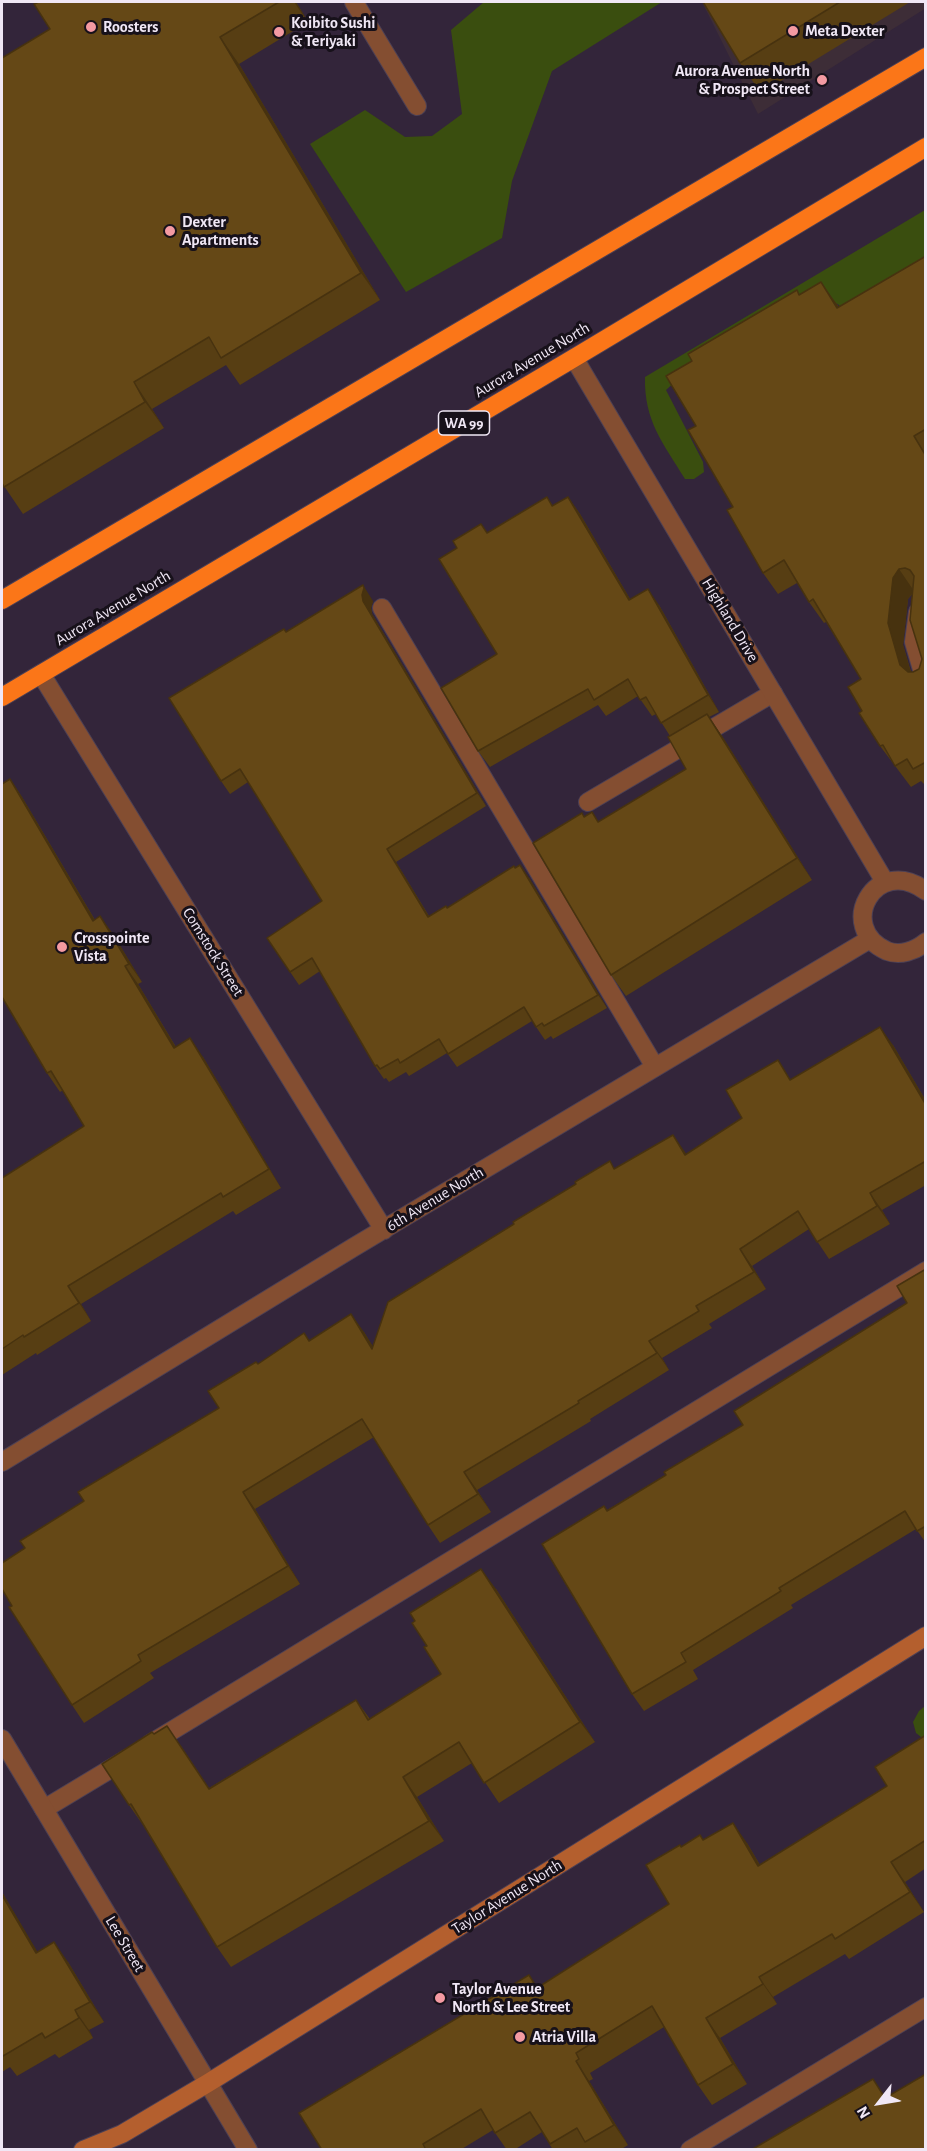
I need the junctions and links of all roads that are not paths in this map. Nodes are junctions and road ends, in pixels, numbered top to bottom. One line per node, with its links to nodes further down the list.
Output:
1 (354, 2): 3 (street)
2 (926, 57): 6 (highway)
3 (417, 106)
4 (926, 147): 5 (highway, Aurora Avenue North / WA 99)
5 (574, 358): 9 (highway, Aurora Avenue North / WA 99); 11 (street, Highland Drive)
6 (2, 600)
7 (919, 601): 10 (street)
8 (382, 608): 18 (street)
9 (41, 674): 12 (highway, Aurora Avenue North / WA 99); 19 (street, Comstock Street)
10 (926, 683)
11 (773, 693): 13 (street); 14 (street, Highland Drive)
12 (2, 697)
13 (588, 801)
14 (885, 882): 15 (street); 16 (street)
15 (926, 891)
16 (870, 939): 17 (street); 18 (street, 6th Avenue North)
17 (923, 950)
18 (655, 1067): 19 (street, 6th Avenue North)
19 (384, 1230): 21 (street, 6th Avenue North)
20 (926, 1271): 24 (street)
21 (2, 1462)
22 (926, 1636): 26 (street, Taylor Avenue North)
23 (2, 1738): 24 (street, Lee Street)
24 (44, 1809): 26 (street, Lee Street)
25 (926, 2007): 29 (street)
26 (208, 2083): 27 (street, Taylor Avenue North); 28 (street, Lee Street)
27 (83, 2150)
28 (248, 2150)
29 (690, 2150)

